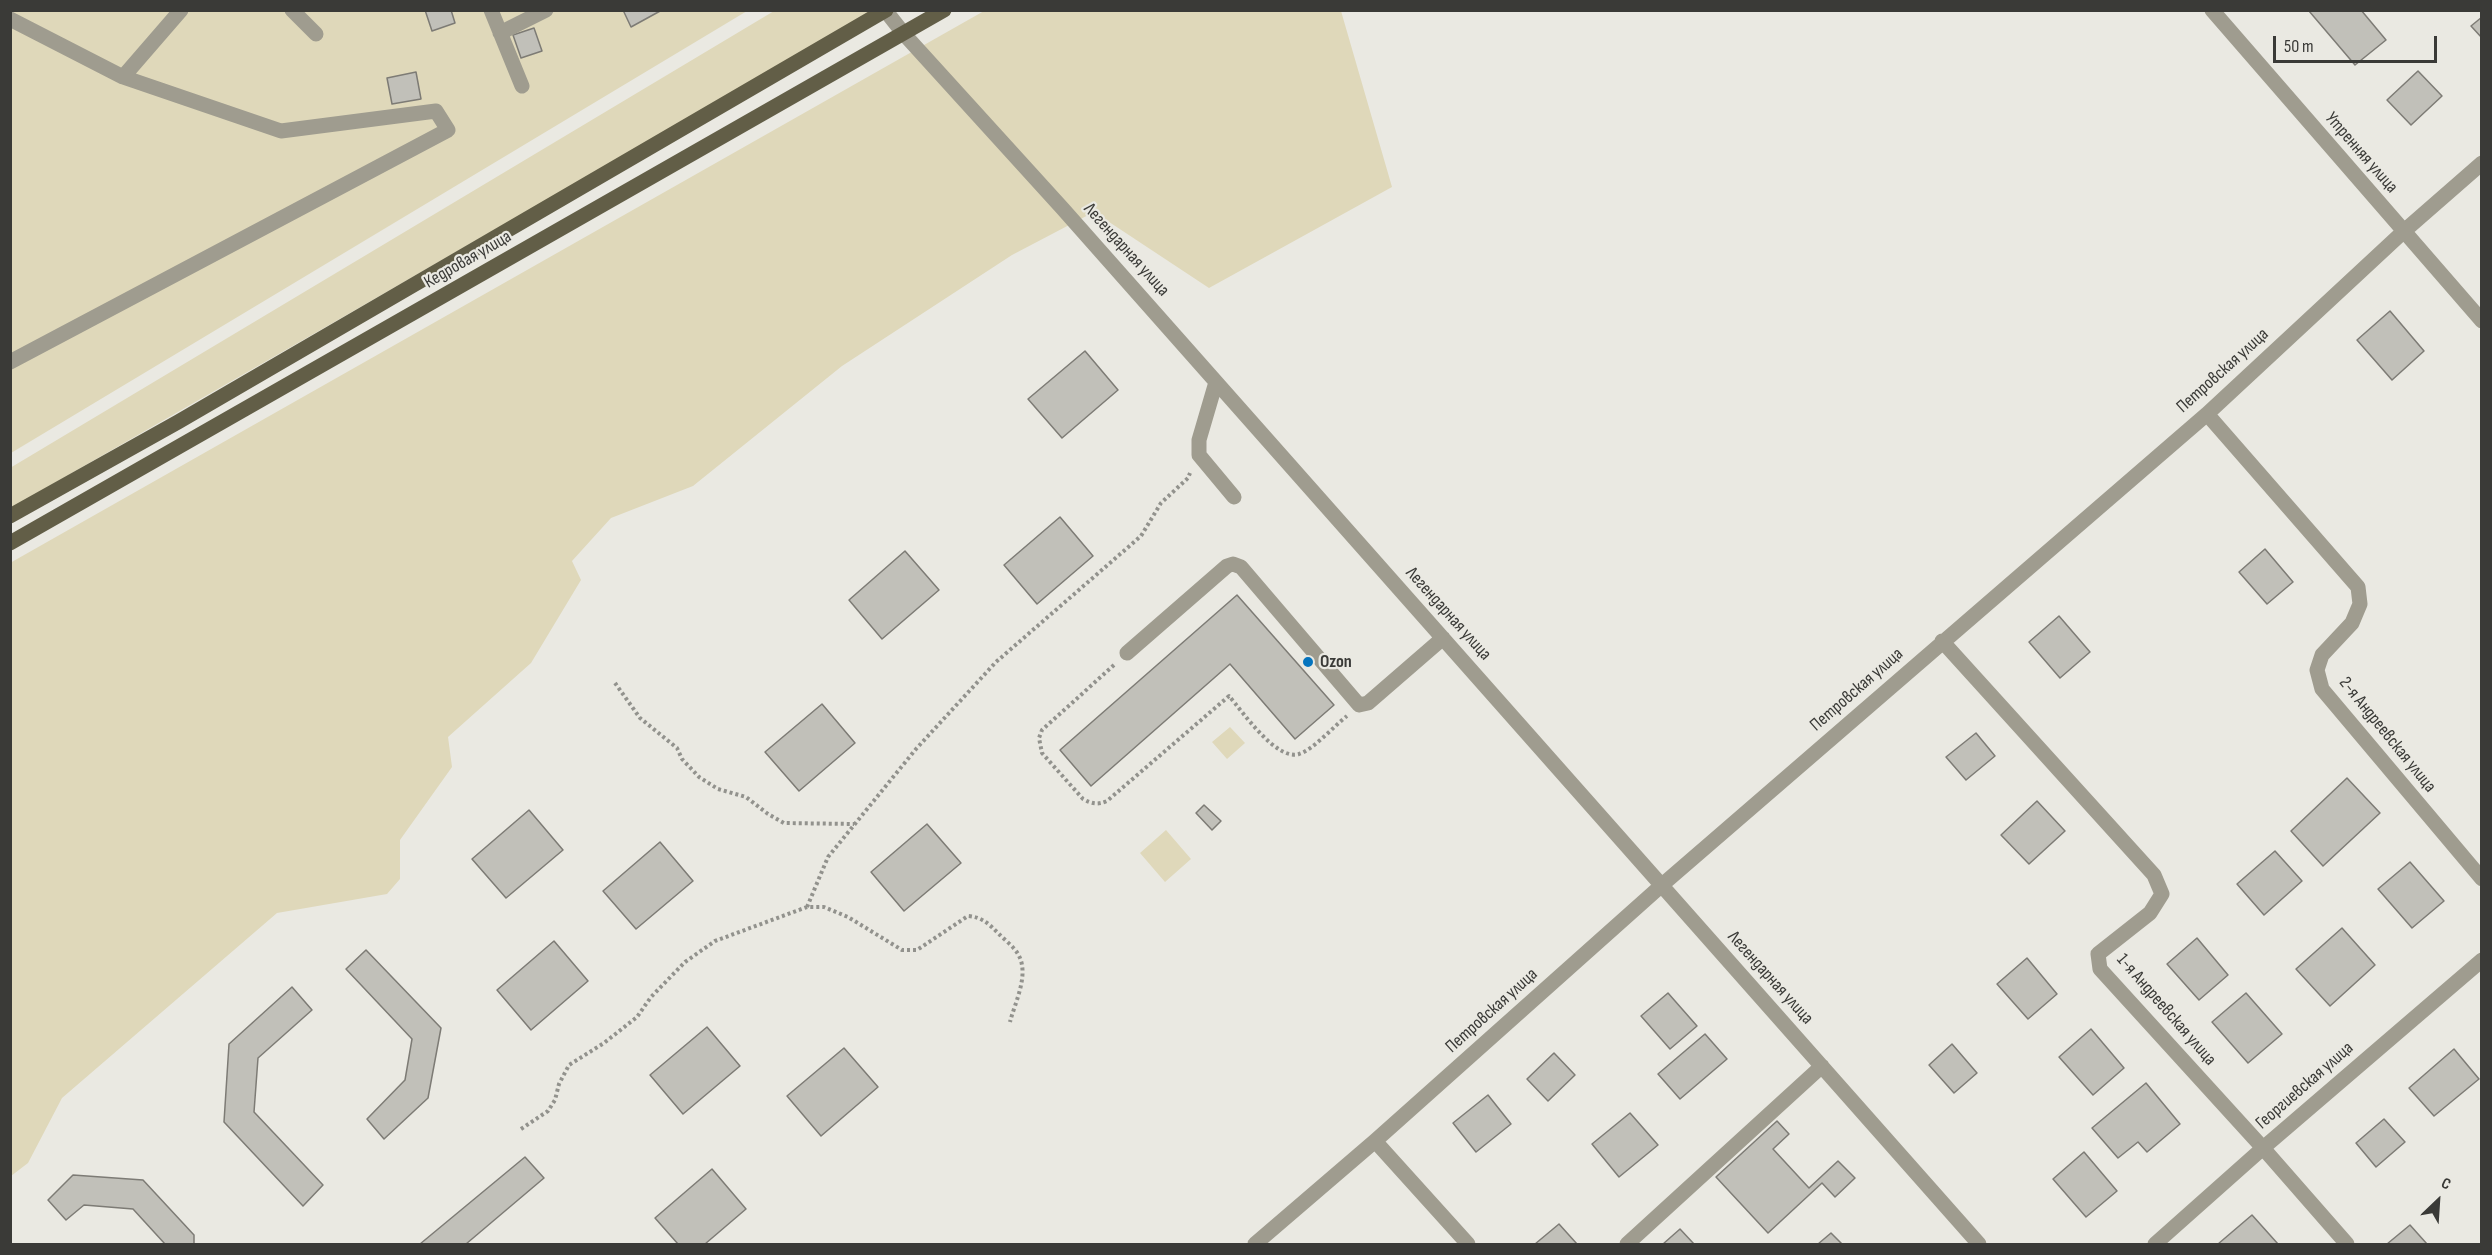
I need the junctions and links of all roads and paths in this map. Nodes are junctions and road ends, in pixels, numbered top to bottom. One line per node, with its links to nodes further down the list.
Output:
1 (182, 10): 12 (street)
2 (292, 10): 10 (street)
3 (491, 10): 9 (street)
4 (546, 10): 9 (street)
5 (944, 10): 11 (main road, Кедровая улица)
6 (2212, 10): 15 (street, Утренняя улица)
7 (886, 11): 11 (street, Легендарная улица); 22 (main road, Кедровая улица)
8 (10, 19): 12 (street)
9 (500, 33): 13 (street)
10 (316, 34)
11 (904, 34): 18 (street, Легендарная улица); 23 (main road, Кедровая улица)
12 (123, 77): 17 (street)
13 (522, 86)
14 (2481, 163): 15 (street, Петровская улица)
15 (2403, 232): 16 (street, Утренняя улица); 19 (street, Петровская улица)
16 (2481, 321)
17 (10, 362)
18 (1216, 382): 20 (street); 24 (street, Легендарная улица)
19 (2207, 414): 25 (street, Петровская улица); 30 (street, 2-я Андреевская улица)
20 (1199, 455): 21 (street); 29 (path)
21 (1234, 497)
22 (10, 516)
23 (10, 543)
24 (1443, 638): 28 (street); 31 (street, Легендарная улица)
25 (1942, 641): 31 (street, Петровская улица); 38 (street, 1-я Андреевская улица)
26 (1127, 653): 28 (street); 28 (path)
27 (615, 683): 29 (path)
28 (1359, 705)
29 (854, 824): 32 (path)
30 (2481, 879)
31 (1662, 885): 35 (street, Легендарная улица); 37 (street, Петровская улица)
32 (807, 907): 34 (path); 36 (path)
33 (2481, 960): 38 (street, Георгиевская улица)
34 (1010, 1022)
35 (1822, 1066): 41 (street); 42 (street, Легендарная улица)
36 (521, 1129)
37 (1375, 1141): 39 (street, Петровская улица); 40 (street)
38 (2263, 1148): 43 (street, Георгиевская улица); 44 (street, 1-я Андреевская улица)
39 (1255, 1245)
40 (1468, 1245)
41 (1627, 1245)
42 (1979, 1245)
43 (2155, 1245)
44 (2347, 1245)

